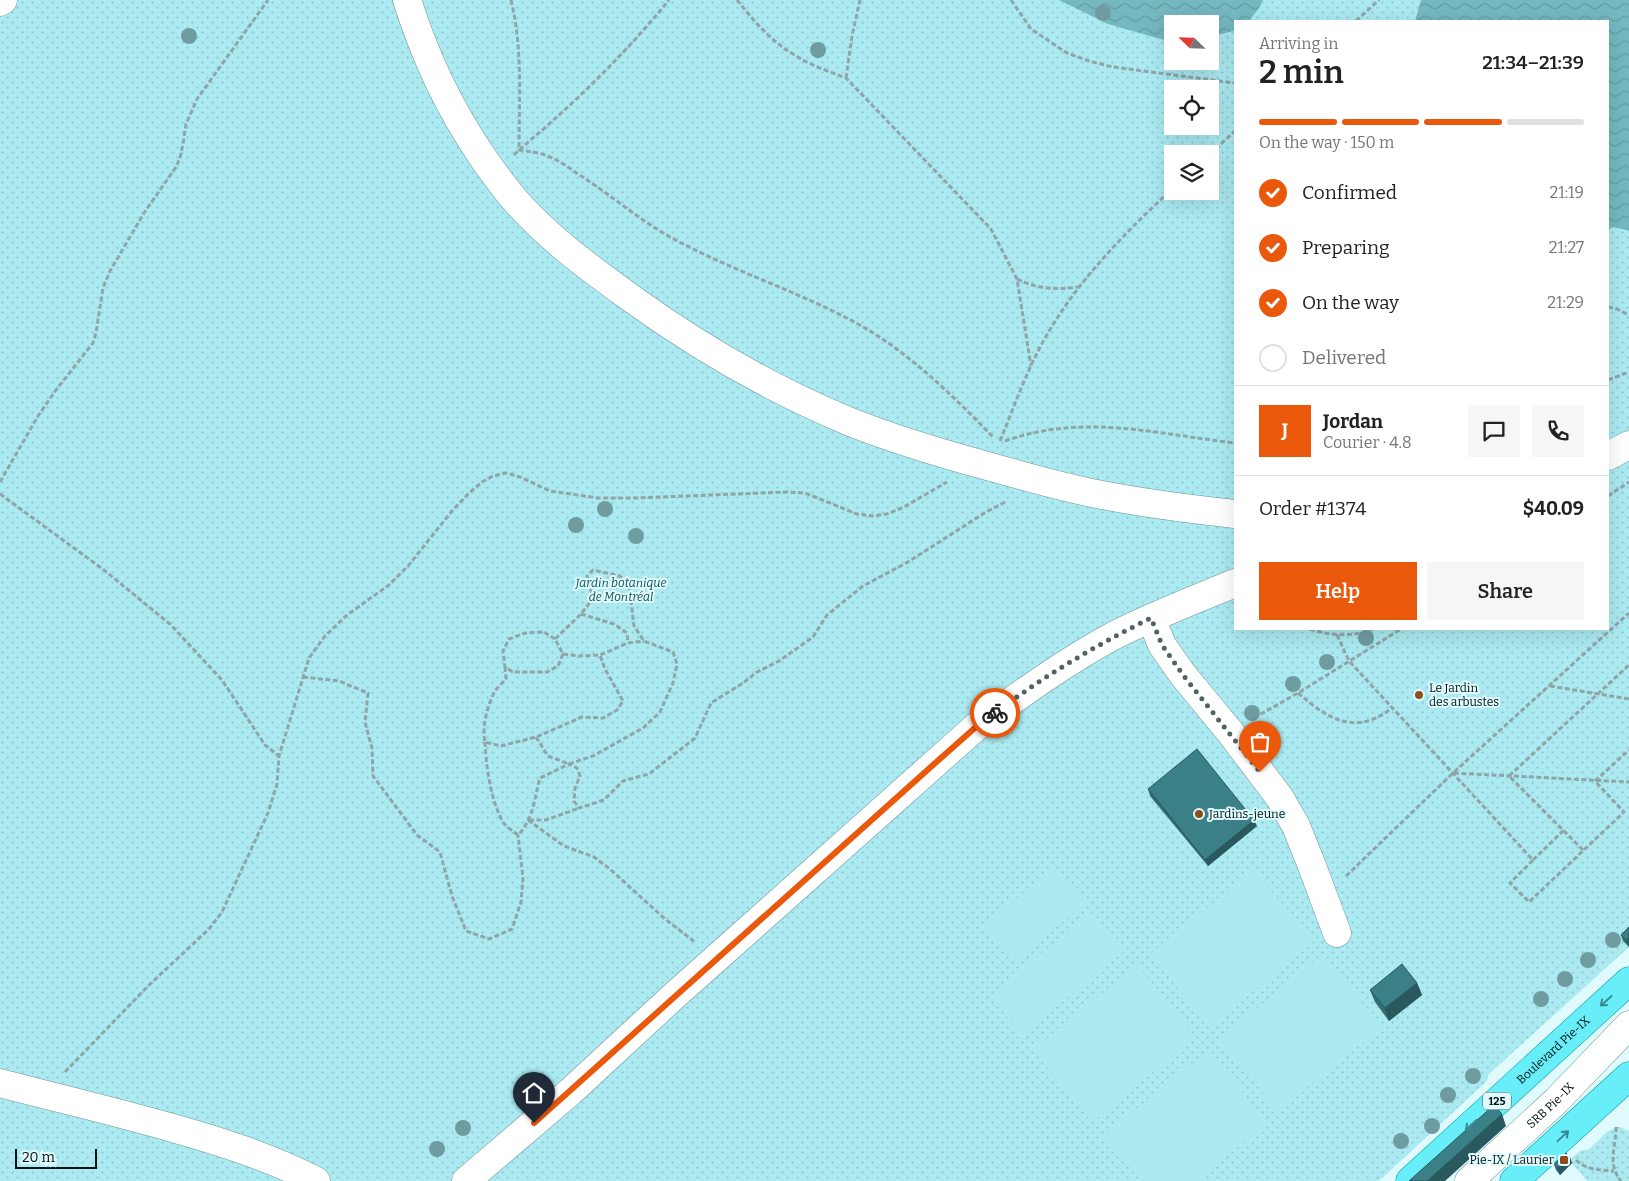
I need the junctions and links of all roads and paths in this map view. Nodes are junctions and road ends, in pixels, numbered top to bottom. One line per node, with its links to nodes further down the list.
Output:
1 (268, 0): 29 (path)
2 (407, 0): 15 (street)
3 (511, 0): 14 (path)
4 (669, 0): 14 (path)
5 (737, 0): 10 (path)
6 (860, 0): 10 (path)
7 (1011, 0): 11 (path)
8 (1379, 0): 9 (path)
9 (1357, 20)
10 (846, 78): 17 (path)
11 (1234, 83)
12 (1234, 132): 13 (path)
13 (1219, 146)
14 (519, 150): 15 (path); 24 (path)
15 (494, 173): 28 (street)
16 (1164, 198): 18 (path)
17 (1017, 279): 18 (path); 21 (path)
18 (1078, 287): 21 (path)
19 (1609, 306): 20 (path)
20 (1629, 315)
21 (1031, 366): 24 (path)
22 (1629, 372): 23 (path)
23 (1609, 380)
24 (998, 443): 25 (path)
25 (1234, 443)
26 (1629, 445): 27 (street)
27 (1609, 455)
28 (1043, 481): 34 (street); 67 (path)
29 (0, 482)
30 (1629, 482): 33 (path)
31 (936, 488): 51 (path)
32 (0, 494): 61 (path)
33 (1609, 495)
34 (1234, 514)
35 (1234, 583): 38 (street)
36 (1629, 613): 52 (path)
37 (581, 614): 43 (path); 44 (path); 45 (path)
38 (1151, 618): 57 (street); 75 (street)
39 (1313, 630): 42 (path)
40 (1370, 630): 42 (path)
41 (1399, 630): 48 (path)
42 (1337, 635): 48 (path)
43 (555, 640): 46 (path); 50 (path)
44 (644, 641): 45 (path); 62 (path)
45 (628, 644): 47 (path)
46 (563, 654): 47 (path); 50 (path)
47 (600, 655): 58 (path)
48 (1349, 661): 53 (path); 56 (path)
49 (1629, 665): 54 (path)
50 (505, 667): 59 (path)
51 (303, 678): 61 (path); 70 (path)
52 (1549, 686): 54 (path); 63 (path)
53 (1298, 693): 56 (path); 57 (path)
54 (1598, 694): 55 (path); 64 (path)
55 (1629, 699)
56 (1392, 708): 63 (path)
57 (1230, 732): 73 (street)
58 (536, 737): 59 (path); 62 (path)
59 (485, 742): 70 (path)
60 (1629, 750): 65 (path)
61 (279, 756): 83 (path)
62 (568, 764): 67 (path); 68 (path)
63 (1453, 773): 64 (path); 72 (path); 73 (path)
64 (1509, 776): 65 (path); 69 (path)
65 (1595, 781): 66 (path); 71 (path)
66 (1629, 782)
67 (579, 808): 68 (path)
68 (528, 820): 70 (path); 75 (path)
69 (1564, 830): 71 (path); 72 (path)
70 (518, 835)
71 (1583, 850): 72 (path)
72 (1533, 860)
73 (1323, 897): 74 (street)
74 (1336, 933)
75 (718, 957): 87 (street)
76 (1629, 981): 77 (main road, Boulevard Pie-IX / 125, one-way to 77)
77 (1584, 1022): 79 (street); 89 (main road, Boulevard Pie-IX / 125, one-way to 89)
78 (1629, 1025): 79 (street, SRB Pie-IX)
79 (1608, 1047): 80 (street); 90 (street, SRB Pie-IX)
80 (1629, 1070)
81 (1629, 1076): 91 (main road, one-way to 81)
82 (0, 1083): 83 (street)
83 (46, 1095): 88 (street)
84 (1616, 1124): 86 (path)
85 (1572, 1158): 86 (path)
86 (1614, 1171): 92 (path)
87 (472, 1179)
88 (316, 1181)
89 (1410, 1181)
90 (1469, 1181)
91 (1514, 1181)
92 (1621, 1181)

